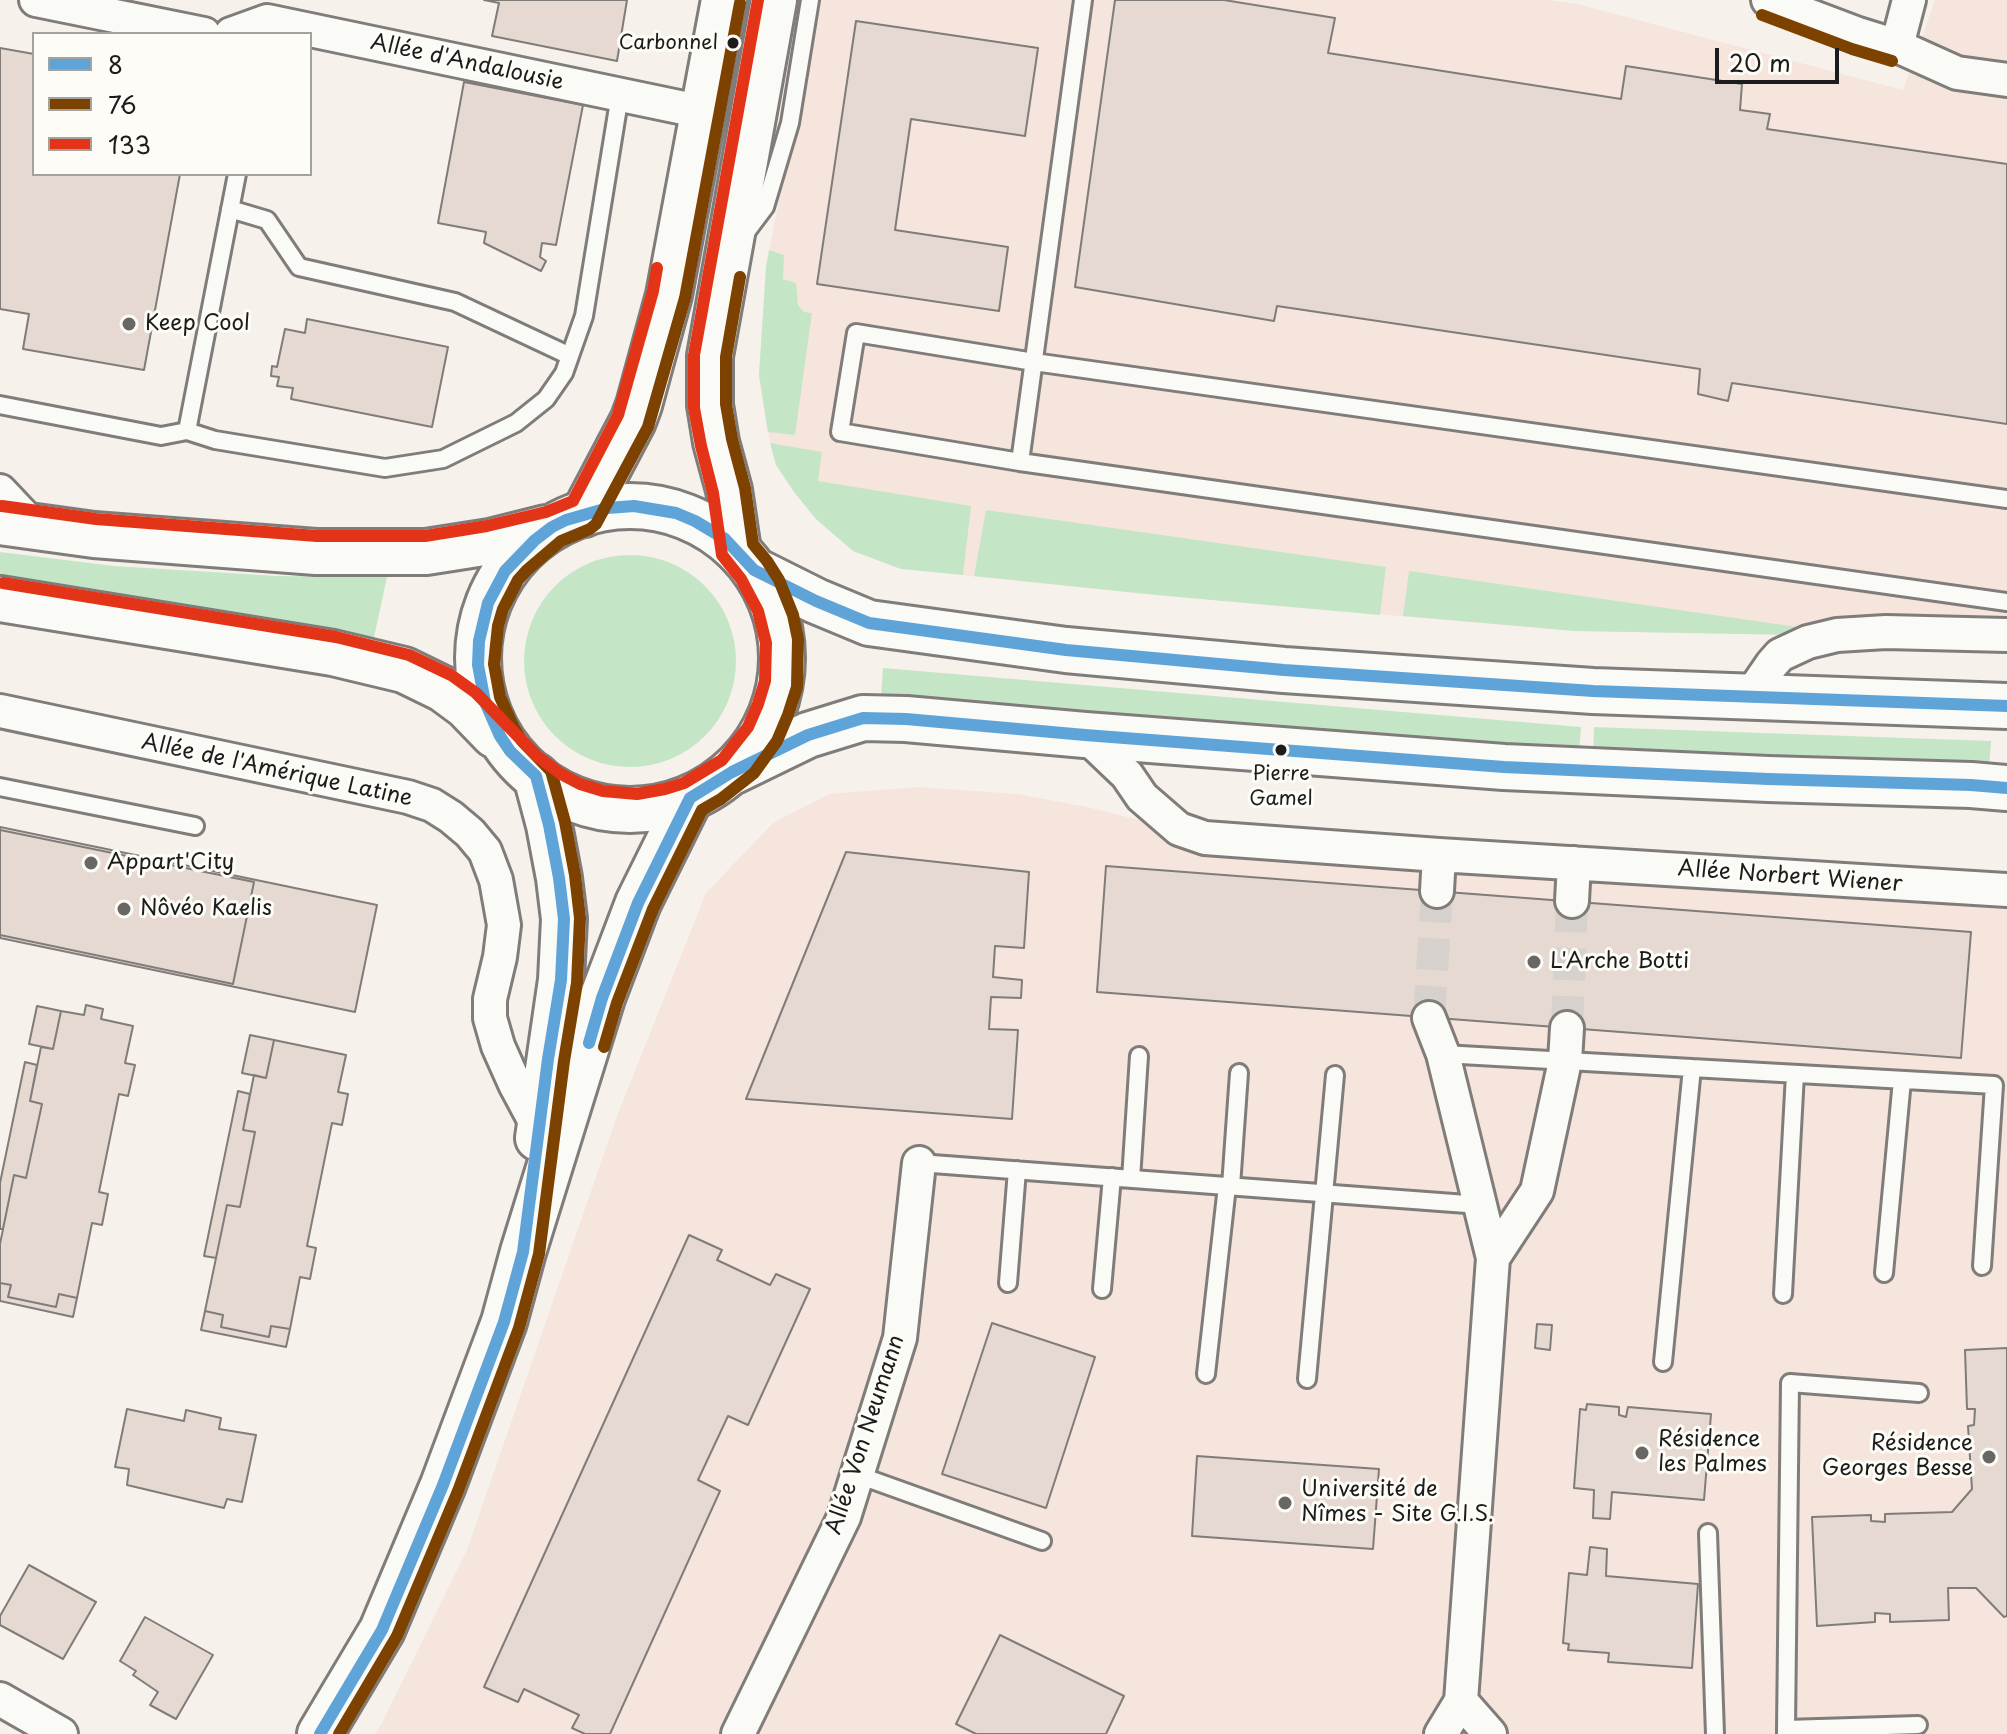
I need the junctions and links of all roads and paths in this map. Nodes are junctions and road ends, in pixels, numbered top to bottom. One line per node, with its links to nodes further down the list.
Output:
1 (36, 0): 9 (street)
2 (724, 0): 16 (main road)
3 (774, 0): 19 (main road)
4 (810, 0): 19 (lane)
5 (1083, 0): 21 (lane)
6 (1768, 0): 13 (street)
7 (1909, 0): 13 (street)
8 (266, 28): 10 (street, Allée d'Andalousie); 11 (street, Allée d'Andalousie)
9 (194, 32)
10 (243, 32)
11 (287, 32)
12 (312, 37): 15 (street, Allée d'Andalousie)
13 (1897, 46): 14 (street)
14 (2007, 80)
15 (620, 95): 16 (street, Allée d'Andalousie); 20 (lane)
16 (703, 112): 27 (main road)
17 (237, 176): 18 (lane)
18 (230, 209): 20 (lane); 23 (lane)
19 (727, 259): 29 (main road)
20 (570, 356): 23 (lane)
21 (1034, 362): 24 (lane); 24 (lane); 26 (lane)
22 (0, 405): 23 (lane)
23 (187, 431)
24 (1020, 462): 31 (lane)
25 (0, 491): 28 (street)
26 (2007, 499)
27 (568, 521): 28 (main road); 29 (main road); 37 (main road)
28 (16, 524)
29 (746, 561): 33 (main road); 38 (main road)
30 (0, 599): 37 (main road)
31 (2007, 602)
32 (2007, 635): 33 (street)
33 (1750, 696): 34 (main road)
34 (2007, 706)
35 (0, 711): 58 (street, Allée de l'Amérique Latine)
36 (1085, 735): 38 (main road); 40 (main road); 43 (street, Allée Norbert Wiener)
37 (523, 764): 41 (main road); 58 (main road)
38 (732, 772): 41 (main road)
39 (0, 787): 42 (lane)
40 (2007, 788)
41 (690, 798): 66 (main road)
42 (195, 826)
43 (1439, 855): 44 (street, Allée Norbert Wiener); 46 (street)
44 (1574, 863): 45 (street, Allée Norbert Wiener); 47 (street)
45 (2007, 890)
46 (1437, 891)
47 (1572, 901)
48 (1429, 1018): 50 (street)
49 (1567, 1028): 52 (street)
50 (1443, 1054): 52 (lane); 65 (street)
51 (1139, 1056): 62 (lane)
52 (1565, 1061): 53 (lane); 67 (street)
53 (1692, 1068): 55 (lane); 73 (lane)
54 (1239, 1073): 63 (lane)
55 (1795, 1074): 57 (lane); 72 (lane)
56 (1335, 1075): 64 (lane)
57 (1902, 1080): 68 (lane); 69 (lane)
58 (539, 1129): 66 (main road)
59 (919, 1163): 60 (lane); 77 (street, Allée Von Neumann)
60 (1017, 1170): 61 (lane); 70 (lane)
61 (1112, 1177): 62 (lane); 71 (lane)
62 (1131, 1179): 63 (lane)
63 (1229, 1186): 64 (lane); 74 (lane)
64 (1326, 1193): 65 (lane); 75 (lane)
65 (1480, 1205): 67 (street)
66 (523, 1252): 85 (main road)
67 (1493, 1258): 81 (street)
68 (1982, 1266)
69 (1884, 1273)
70 (1008, 1283)
71 (1102, 1289)
72 (1783, 1294)
73 (1663, 1362)
74 (1206, 1374)
75 (1307, 1379)
76 (1919, 1393): 83 (lane)
77 (858, 1475): 79 (lane); 86 (street, Allée Von Neumann)
78 (1708, 1533): 89 (lane)
79 (1042, 1541)
80 (0, 1699): 84 (street)
81 (1461, 1701): 87 (street); 88 (street)
82 (1918, 1725): 83 (lane)
83 (1786, 1731)
84 (61, 1734)
85 (320, 1734)
86 (738, 1734)
87 (1441, 1734)
88 (1490, 1734)
89 (1715, 1734)

